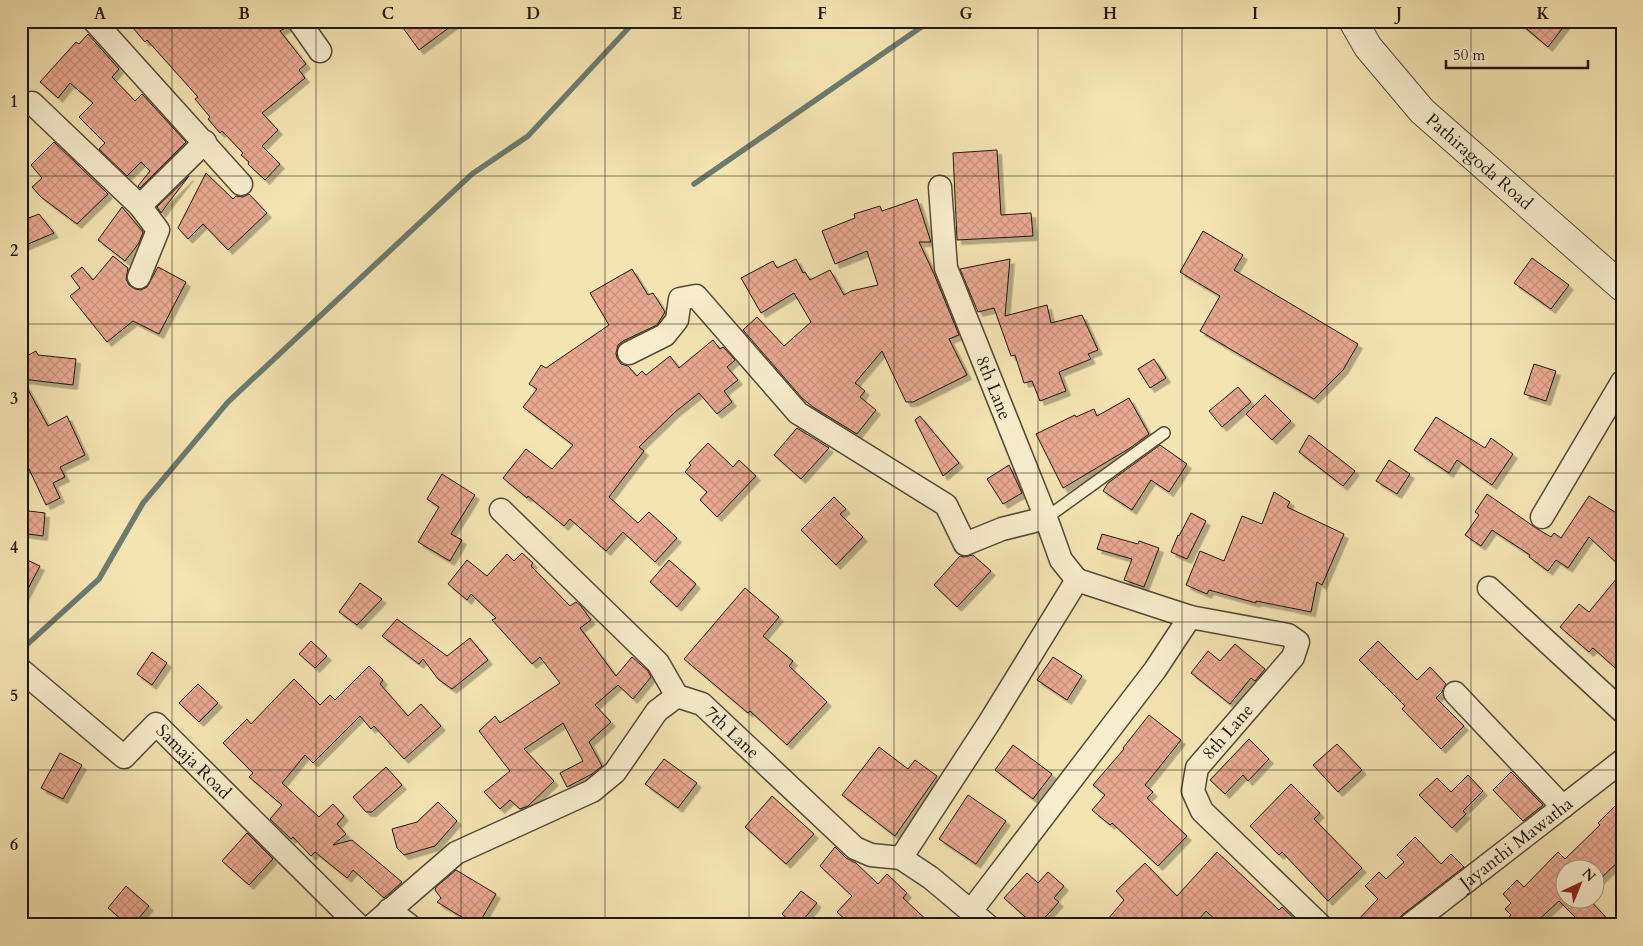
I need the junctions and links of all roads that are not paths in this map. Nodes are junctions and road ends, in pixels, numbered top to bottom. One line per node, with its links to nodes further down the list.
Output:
1 (94, 21): 6 (street)
2 (299, 21): 4 (street)
3 (1353, 21): 11 (street, Pathiragoda Road)
4 (320, 51)
5 (25, 102): 9 (street)
6 (205, 142): 7 (street); 9 (street)
7 (241, 184)
8 (940, 187): 17 (street, 8th Lane)
9 (140, 206): 10 (street)
10 (139, 277)
11 (1622, 287)
12 (629, 353): 17 (street)
13 (1622, 382): 16 (street)
14 (1164, 433): 17 (lane)
15 (500, 510): 23 (street)
16 (1542, 517)
17 (1046, 518): 18 (street, 8th Lane)
18 (1077, 580): 20 (street, 8th Lane); 27 (street)
19 (1489, 588): 24 (street)
20 (1190, 617): 29 (street); 32 (street, 8th Lane)
21 (21, 670): 30 (street, Samaja Road)
22 (1455, 693): 26 (street)
23 (677, 696): 27 (street, 7th Lane); 28 (street)
24 (1622, 711)
25 (1622, 761): 26 (street, Jayanthi Mawatha)
26 (1563, 807): 33 (street, Jayanthi Mawatha)
27 (901, 858): 29 (street, 7th Lane)
28 (381, 917): 31 (street)
29 (979, 918)
30 (358, 925)
31 (409, 925)
32 (1320, 925)
33 (1410, 925)

